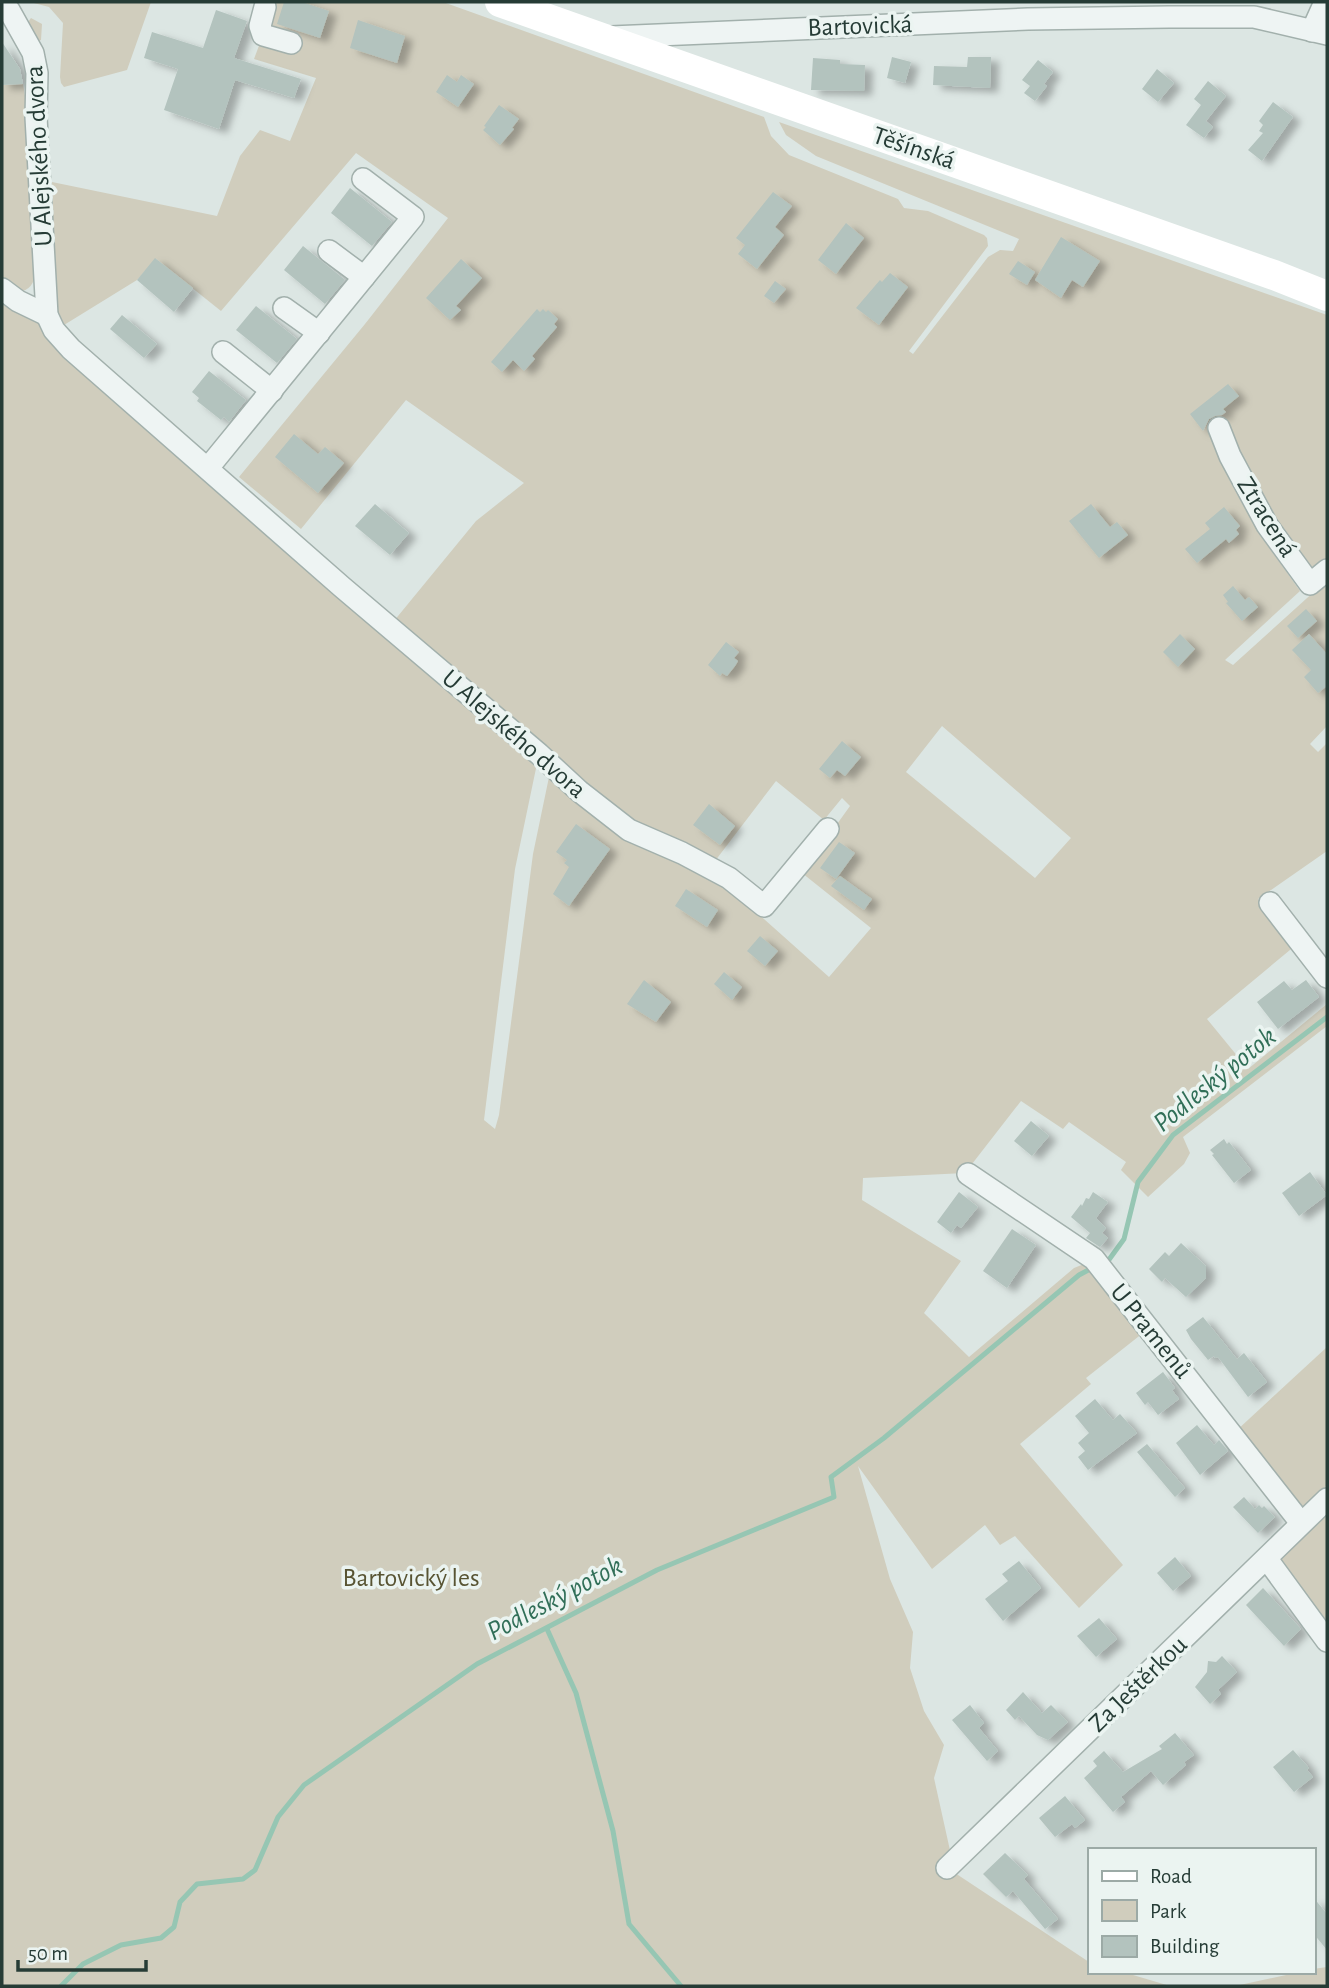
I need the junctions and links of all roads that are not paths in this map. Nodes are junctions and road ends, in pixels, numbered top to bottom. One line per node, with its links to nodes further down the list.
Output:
1 (500, 2): 6 (main road, Těšínská)
2 (1325, 2): 5 (street)
3 (260, 3): 7 (street)
4 (2, 9): 14 (street, U Alejského dvora)
5 (1320, 33): 6 (street, Bartovická)
6 (600, 38): 12 (main road, Těšínská)
7 (291, 43)
8 (363, 179): 10 (street)
9 (329, 251): 10 (street)
10 (364, 277): 15 (street)
11 (2, 289): 14 (street, U Alejského dvora)
12 (1327, 296)
13 (284, 308): 15 (street)
14 (47, 315): 19 (street, U Alejského dvora)
15 (318, 333): 17 (street)
16 (223, 352): 17 (street)
17 (271, 391): 19 (street)
18 (1219, 428): 20 (street, Ztracená)
19 (208, 468): 21 (street, U Alejského dvora)
20 (1327, 570)
21 (828, 829)
22 (1269, 903): 23 (street)
23 (1327, 977)
24 (968, 1174): 26 (street, U Pramenů)
25 (1327, 1499): 26 (street, Za Ještěrkou)
26 (1301, 1523): 27 (street, Za Ještěrkou)
27 (1267, 1559): 28 (street); 29 (street, Za Ještěrkou)
28 (1327, 1642)
29 (947, 1868)

